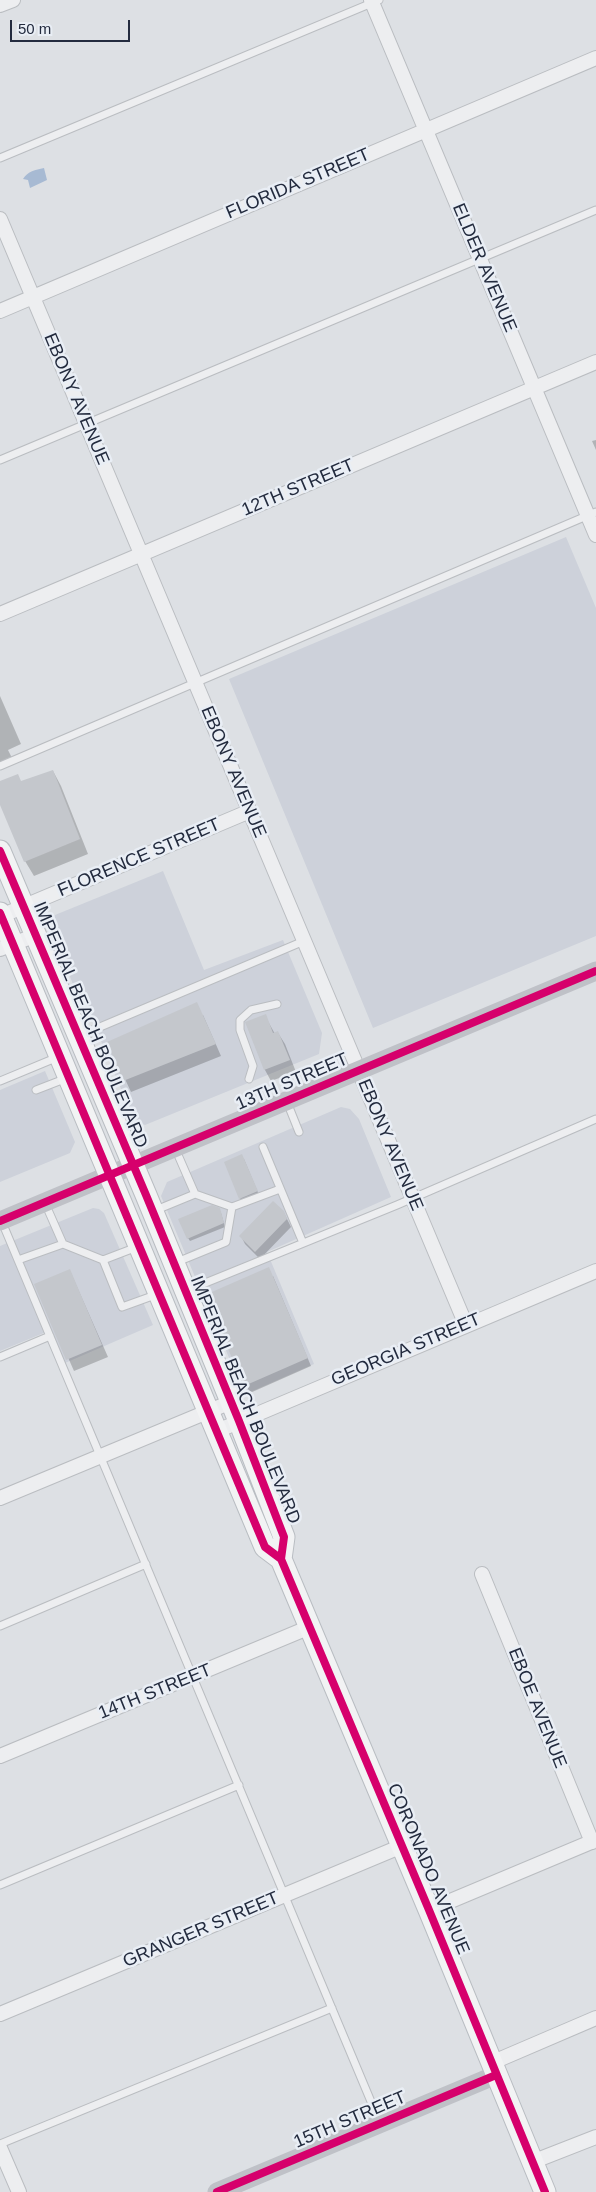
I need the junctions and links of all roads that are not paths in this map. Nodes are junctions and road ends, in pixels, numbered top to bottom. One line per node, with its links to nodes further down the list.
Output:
1 (13, 0): 3 (street)
2 (374, 1): 5 (street, ELDER AVENUE); 6 (lane)
3 (0, 5)
4 (596, 58): 5 (street, FLORIDA STREET)
5 (426, 129): 9 (street, ELDER AVENUE); 10 (street, FLORIDA STREET)
6 (0, 158)
7 (596, 210): 9 (lane)
8 (0, 218): 10 (street, EBONY AVENUE)
9 (480, 260): 13 (street, ELDER AVENUE); 14 (lane)
10 (33, 297): 11 (street, FLORIDA STREET); 14 (street, EBONY AVENUE)
11 (0, 311)
12 (596, 362): 13 (street, 12TH STREET)
13 (534, 388): 16 (street, ELDER AVENUE); 18 (street, 12TH STREET)
14 (87, 424): 15 (lane); 18 (street, EBONY AVENUE)
15 (0, 460)
16 (592, 514): 17 (street, ELDER AVENUE); 20 (lane)
17 (596, 535)
18 (141, 554): 19 (street, 12TH STREET); 20 (street, EBONY AVENUE)
19 (0, 614)
20 (195, 682): 21 (lane); 22 (street, EBONY AVENUE)
21 (0, 766)
22 (250, 811): 24 (street, FLORENCE STREET); 27 (street, EBONY AVENUE)
23 (0, 851): 24 (main road, IMPERIAL BEACH BOULEVARD)
24 (23, 906): 25 (street, FLORENCE STREET); 26 (main road, IMPERIAL BEACH BOULEVARD)
25 (1, 914): 28 (main road, IMPERIAL BEACH BOULEVARD)
26 (36, 935): 28 (street); 31 (main road, IMPERIAL BEACH BOULEVARD)
27 (304, 941): 31 (lane); 33 (street, EBONY AVENUE)
28 (6, 946): 32 (main road, IMPERIAL BEACH BOULEVARD)
29 (596, 971): 33 (main road, 13TH STREET)
30 (277, 1004): 35 (lane)
31 (79, 1036): 43 (main road, IMPERIAL BEACH BOULEVARD)
32 (61, 1056): 34 (main road, IMPERIAL BEACH BOULEVARD); 36 (lane)
33 (359, 1070): 38 (main road, 13TH STREET); 47 (street, EBONY AVENUE)
34 (69, 1077): 37 (lane); 44 (main road, IMPERIAL BEACH BOULEVARD)
35 (249, 1079)
36 (0, 1081)
37 (36, 1090)
38 (286, 1101): 40 (lane); 42 (main road, 13TH STREET)
39 (596, 1119): 47 (lane)
40 (299, 1132)
41 (263, 1147): 45 (lane)
42 (175, 1148): 43 (main road, 13TH STREET); 46 (lane)
43 (134, 1166): 44 (main road, 13TH STREET); 50 (main road, IMPERIAL BEACH BOULEVARD)
44 (110, 1175): 48 (main road, 13TH STREET); 54 (main road, IMPERIAL BEACH BOULEVARD)
45 (280, 1189): 49 (lane); 52 (lane)
46 (195, 1194): 49 (lane); 50 (lane)
47 (412, 1198): 52 (lane); 61 (street, EBONY AVENUE)
48 (45, 1202): 51 (main road, 13TH STREET); 53 (lane)
49 (232, 1207): 57 (lane)
50 (153, 1212): 57 (main road, IMPERIAL BEACH BOULEVARD)
51 (1, 1221): 55 (lane)
52 (303, 1243): 59 (lane)
53 (63, 1244): 55 (lane); 56 (lane)
54 (140, 1246): 56 (lane); 60 (main road, IMPERIAL BEACH BOULEVARD)
55 (18, 1260): 62 (lane)
56 (102, 1260): 60 (lane)
57 (174, 1263): 59 (main road, IMPERIAL BEACH BOULEVARD)
58 (596, 1270): 61 (street, GEORGIA STREET)
59 (186, 1291): 65 (main road, IMPERIAL BEACH BOULEVARD)
60 (160, 1294): 64 (main road, IMPERIAL BEACH BOULEVARD)
61 (466, 1326): 65 (street, GEORGIA STREET)
62 (50, 1336): 63 (lane); 67 (lane)
63 (0, 1357)
64 (209, 1411): 65 (street, GEORGIA STREET); 66 (main road, IMPERIAL BEACH BOULEVARD); 67 (street, GEORGIA STREET)
65 (235, 1412): 66 (street, GEORGIA STREET); 69 (main road, IMPERIAL BEACH BOULEVARD)
66 (217, 1431): 69 (main road, IMPERIAL BEACH BOULEVARD)
67 (100, 1456): 68 (street, GEORGIA STREET); 70 (lane)
68 (0, 1498)
69 (280, 1559): 73 (main road, CORONADO AVENUE)
70 (146, 1564): 72 (lane); 74 (lane)
71 (482, 1574): 77 (street, EBOE AVENUE)
72 (0, 1626)
73 (310, 1627): 74 (street, 14TH STREET); 78 (main road, CORONADO AVENUE)
74 (194, 1676): 75 (street, 14TH STREET); 76 (lane)
75 (0, 1756)
76 (239, 1785): 79 (lane); 80 (lane)
77 (594, 1841): 81 (street)
78 (402, 1846): 80 (street, GRANGER STREET); 81 (main road, CORONADO AVENUE)
79 (0, 1885)
80 (286, 1895): 82 (lane); 83 (street, GRANGER STREET)
81 (429, 1910): 85 (main road, CORONADO AVENUE)
82 (332, 2008): 86 (lane); 88 (lane)
83 (0, 2014)
84 (596, 2018): 85 (street, 15TH STREET)
85 (493, 2069): 86 (main road, 15TH STREET); 89 (main road, CORONADO AVENUE)
86 (381, 2123): 91 (main road, 15TH STREET)
87 (596, 2137): 89 (street)
88 (0, 2146): 90 (street)
89 (532, 2162): 92 (main road, CORONADO AVENUE)
90 (19, 2192)
91 (217, 2192)
92 (545, 2192)

